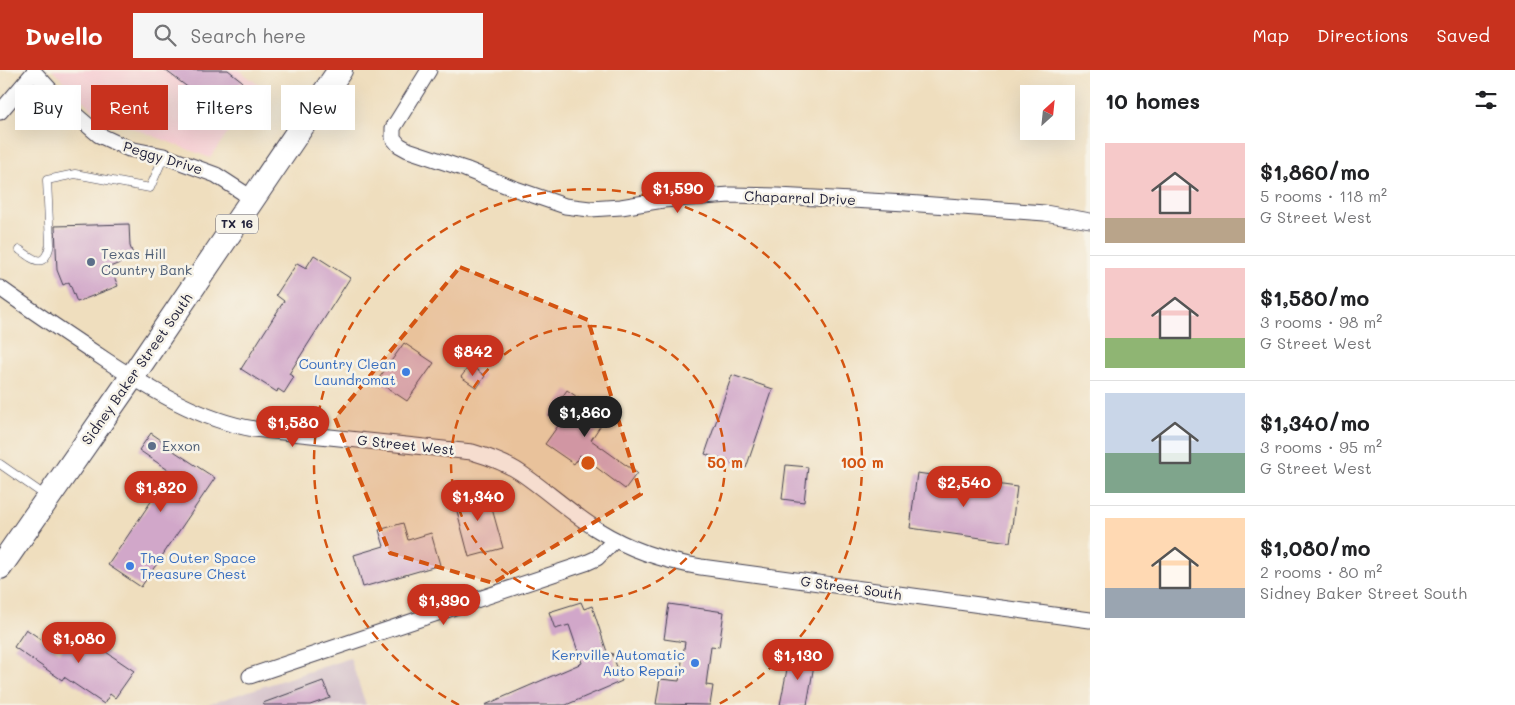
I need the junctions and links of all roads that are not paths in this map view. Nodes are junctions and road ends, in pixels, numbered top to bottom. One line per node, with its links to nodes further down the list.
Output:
1 (340, 70): 5 (main road, Sidney Baker Street South / TX 16)
2 (429, 70): 6 (street, Chaparral Drive)
3 (0, 112): 4 (street, Peggy Drive)
4 (164, 156): 5 (street, Peggy Drive); 7 (lane)
5 (253, 199): 9 (main road, Sidney Baker Street South / TX 16)
6 (1090, 221)
7 (20, 250)
8 (0, 288): 9 (street, G Street West)
9 (132, 377): 11 (main road, Sidney Baker Street South / TX 16); 12 (street, G Street West)
10 (0, 464): 11 (lane)
11 (48, 498): 13 (main road, Sidney Baker Street South / TX 16)
12 (615, 540): 14 (street, G Street South); 15 (street)
13 (0, 567)
14 (1090, 620)
15 (250, 676)

